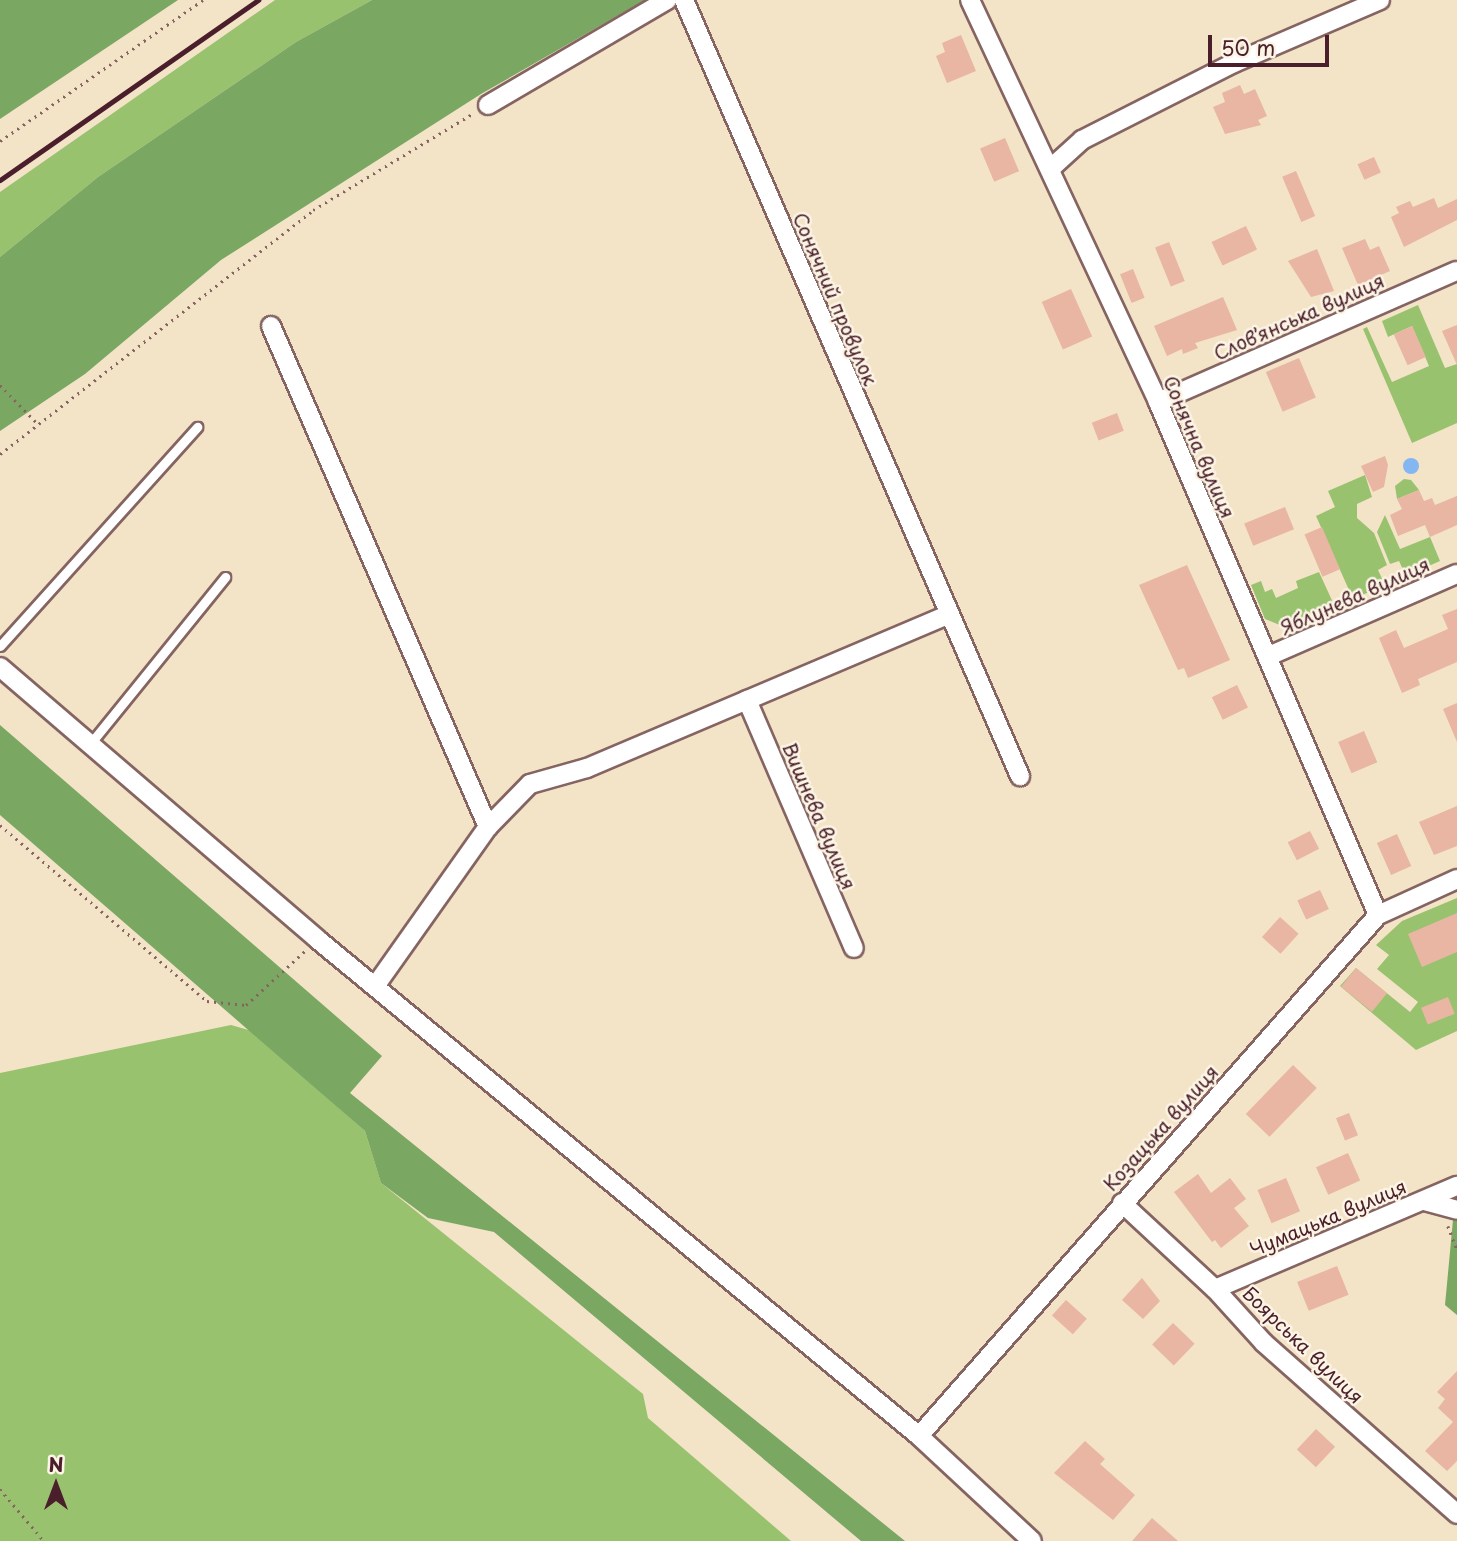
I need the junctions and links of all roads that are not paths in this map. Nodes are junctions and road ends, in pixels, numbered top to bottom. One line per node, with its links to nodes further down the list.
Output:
1 (667, 0): 5 (street)
2 (684, 0): 13 (street, Сонячний провулок)
3 (970, 0): 6 (street, Сонячна вулиця)
4 (1380, 0): 6 (street)
5 (488, 105)
6 (1049, 169): 9 (street, Сонячна вулиця)
7 (1457, 271): 9 (street, Словʼянська вулиця)
8 (271, 327): 20 (street)
9 (1158, 402): 15 (street, Сонячна вулиця)
10 (198, 427): 14 (lane)
11 (1457, 574): 15 (street, Яблунева вулиця)
12 (225, 577): 18 (lane)
13 (947, 615): 17 (street); 19 (street, Сонячний провулок)
14 (0, 646)
15 (1269, 656): 22 (street, Сонячна вулиця)
16 (0, 667): 18 (street)
17 (747, 700): 20 (street); 23 (street, Вишнева вулиця)
18 (90, 744): 24 (street)
19 (1020, 776)
20 (488, 827): 24 (street)
21 (1457, 879): 22 (street, Козацька вулиця)
22 (1378, 915): 26 (street, Козацька вулиця)
23 (854, 948)
24 (376, 985): 29 (street)
25 (1457, 1186): 27 (street, Чумацька вулиця)
26 (1122, 1203): 28 (street, Боярська вулиця); 29 (street, Козацька вулиця)
27 (1440, 1205): 28 (street, Чумацька вулиця)
28 (1215, 1289): 30 (street, Боярська вулиця)
29 (919, 1436): 31 (street)
30 (1457, 1514)
31 (1032, 1541)

